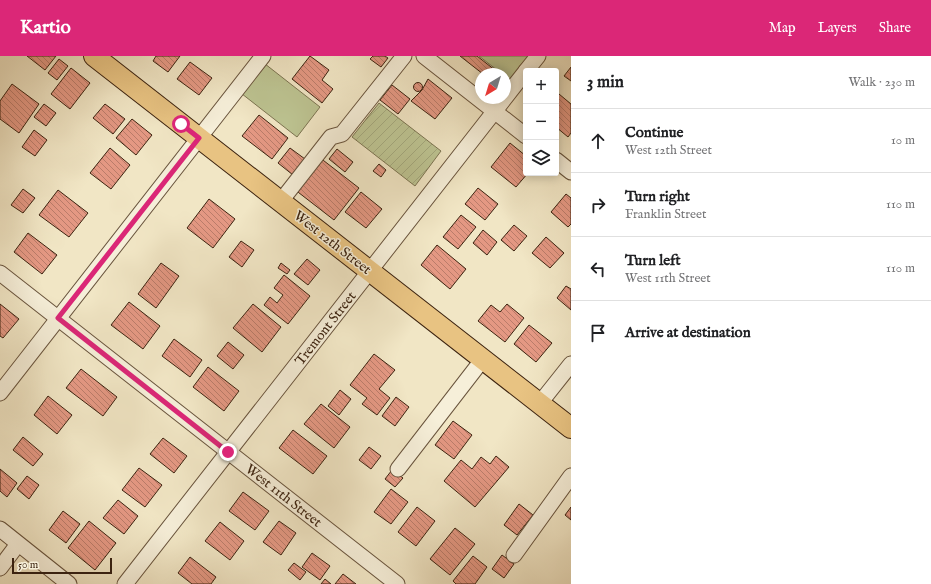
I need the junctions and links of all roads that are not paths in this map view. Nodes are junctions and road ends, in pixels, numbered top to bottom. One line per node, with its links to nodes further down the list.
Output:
1 (94, 56): 10 (main road, West 12th Street)
2 (263, 56): 10 (street)
3 (404, 56): 13 (street)
4 (424, 56): 8 (street)
5 (538, 56): 6 (street, Tremont Street)
6 (528, 68)
7 (523, 75): 8 (street, Tremont Street)
8 (494, 111): 9 (street); 14 (street, Tremont Street)
9 (523, 134)
10 (199, 138): 13 (main road, West 12th Street); 16 (street)
11 (559, 162): 12 (street)
12 (571, 172)
13 (280, 201): 14 (main road, West 12th Street)
14 (370, 270): 17 (main road, West 12th Street); 22 (street, Tremont Street)
15 (0, 273): 16 (street, West 11th Street)
16 (58, 318): 19 (street); 22 (street, West 11th Street)
17 (483, 359): 20 (main road, West 12th Street); 23 (street)
18 (571, 364): 20 (street)
19 (0, 393)
20 (540, 404): 21 (main road, West 12th Street)
21 (571, 428)
22 (228, 452): 30 (street, Tremont Street); 31 (street, West 11th Street)
23 (398, 469)
24 (571, 476): 27 (street)
25 (0, 529): 26 (street)
26 (18, 544): 28 (street); 29 (street)
27 (514, 555)
28 (0, 568)
29 (69, 584)
30 (125, 584)
31 (396, 584)

